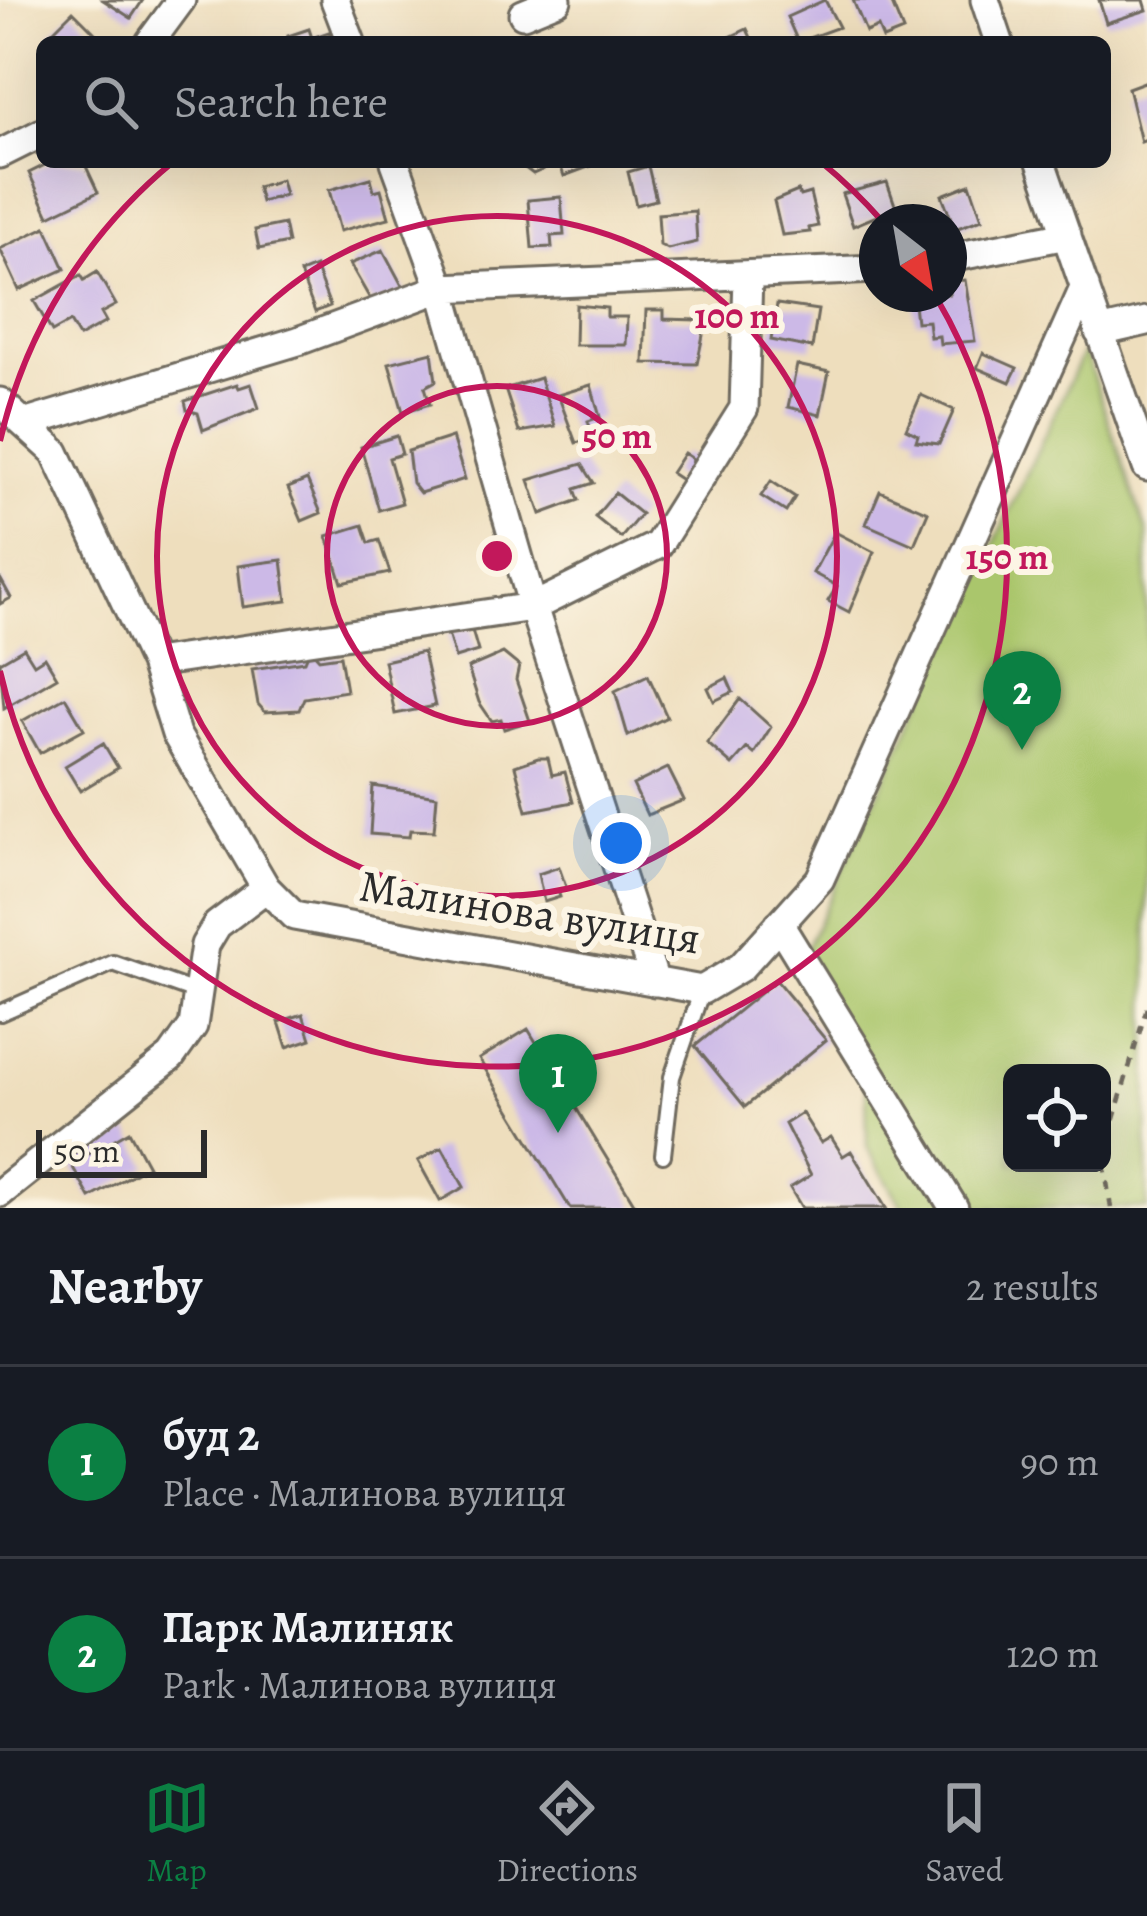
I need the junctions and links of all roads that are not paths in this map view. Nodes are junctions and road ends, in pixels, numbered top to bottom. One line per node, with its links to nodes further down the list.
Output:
1 (181, 0): 6 (street)
2 (335, 0): 7 (street)
3 (557, 0): 5 (street)
4 (985, 0): 8 (street)
5 (523, 14)
6 (154, 36)
7 (349, 36)
8 (997, 36)
9 (36, 136): 10 (street)
10 (0, 154)
11 (397, 168): 18 (street)
12 (1043, 168): 13 (street)
13 (1066, 235): 14 (street); 17 (street)
14 (967, 254)
15 (859, 269): 16 (street)
16 (748, 277): 18 (street); 24 (street)
17 (1084, 286): 20 (street); 27 (street, Малинова вулиця)
18 (441, 288): 22 (street); 24 (street)
19 (1147, 321): 20 (street)
20 (1099, 332): 23 (street)
21 (0, 402): 22 (street)
22 (27, 422): 25 (street)
23 (1147, 467)
24 (533, 607): 25 (street); 28 (street)
25 (154, 663): 26 (street)
26 (266, 887): 28 (street, Малинова вулиця); 30 (street)
27 (779, 924): 29 (street, Малинова вулиця); 34 (street)
28 (656, 982): 29 (street, Малинова вулиця)
29 (702, 990): 32 (lane)
30 (198, 993): 31 (lane); 33 (street)
31 (0, 1013)
32 (663, 1155)
33 (0, 1193)
34 (954, 1208)

